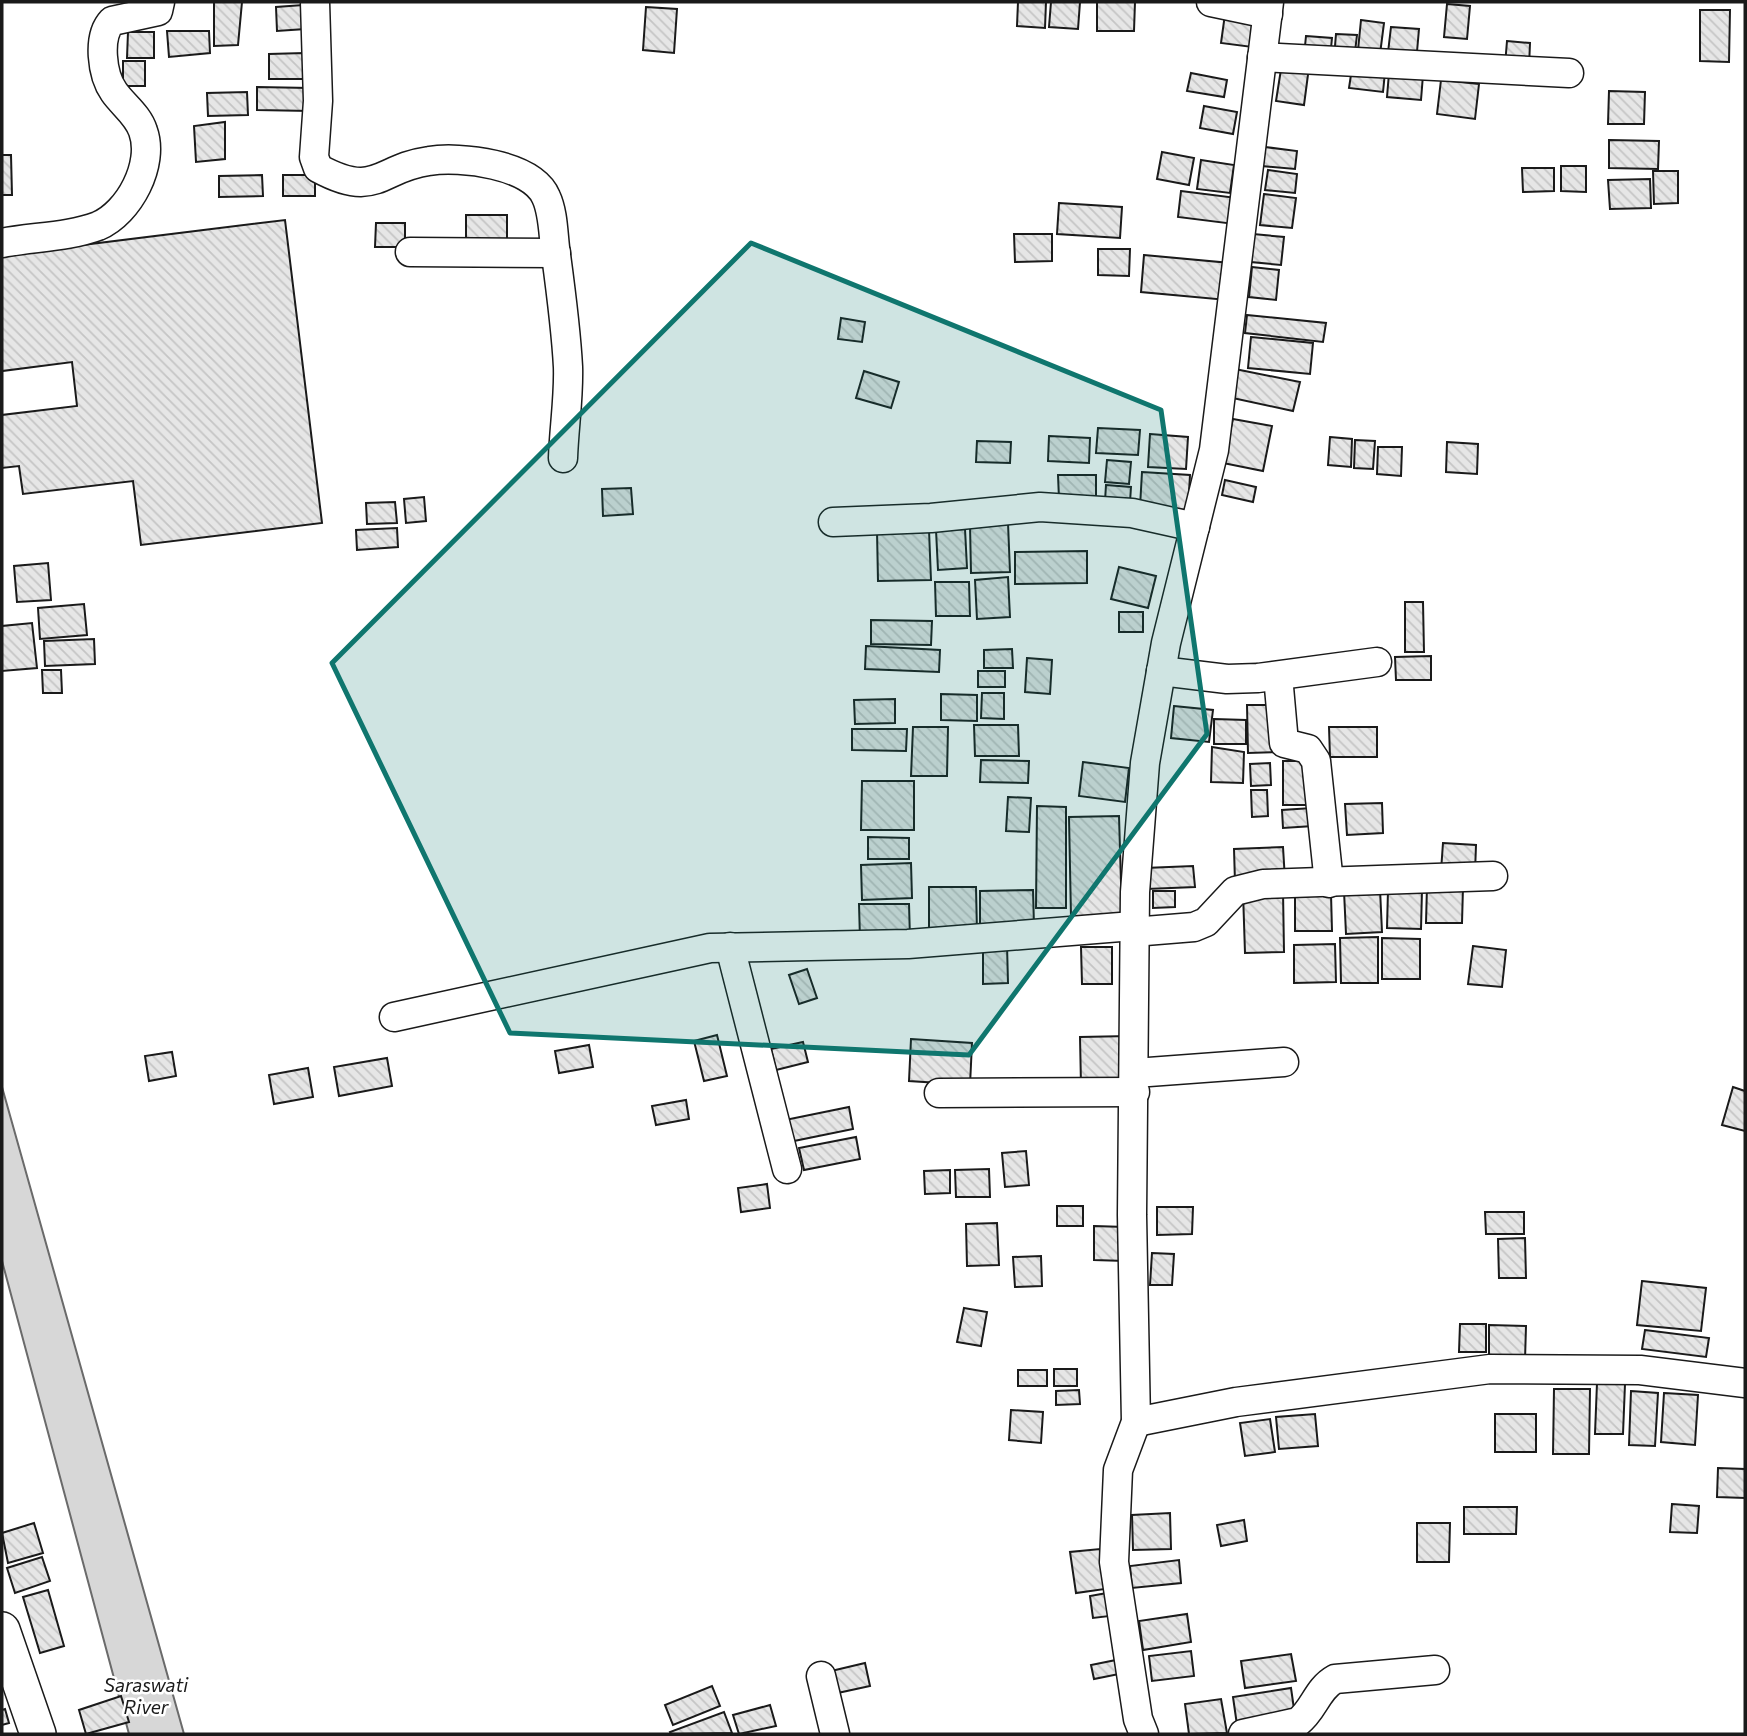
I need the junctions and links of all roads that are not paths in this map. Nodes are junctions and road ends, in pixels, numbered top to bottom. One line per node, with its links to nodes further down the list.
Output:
1 (160, 2): 7 (street)
2 (315, 2): 9 (street)
3 (1211, 2): 4 (street)
4 (1269, 8): 5 (street)
5 (1262, 57): 6 (street); 12 (street)
6 (1569, 73)
7 (2, 243)
8 (410, 252): 9 (street)
9 (556, 253): 10 (street)
10 (563, 458)
11 (833, 522): 12 (street)
12 (1195, 527): 14 (street)
13 (1377, 662): 15 (street)
14 (1161, 671): 15 (street); 18 (street)
15 (1278, 676): 17 (street)
16 (1493, 876): 17 (street)
17 (1329, 883): 18 (street)
18 (1133, 929): 19 (street); 22 (street)
19 (730, 947): 20 (street); 24 (street)
20 (394, 1017)
21 (1284, 1062): 22 (street)
22 (1135, 1083): 23 (street); 26 (street)
23 (939, 1093)
24 (787, 1169)
25 (1745, 1383): 26 (street)
26 (1136, 1422): 32 (street)
27 (2, 1630): 30 (main road)
28 (1435, 1670): 33 (street)
29 (821, 1676): 31 (street)
30 (38, 1734)
31 (835, 1734)
32 (1144, 1734)
33 (1243, 1734)

